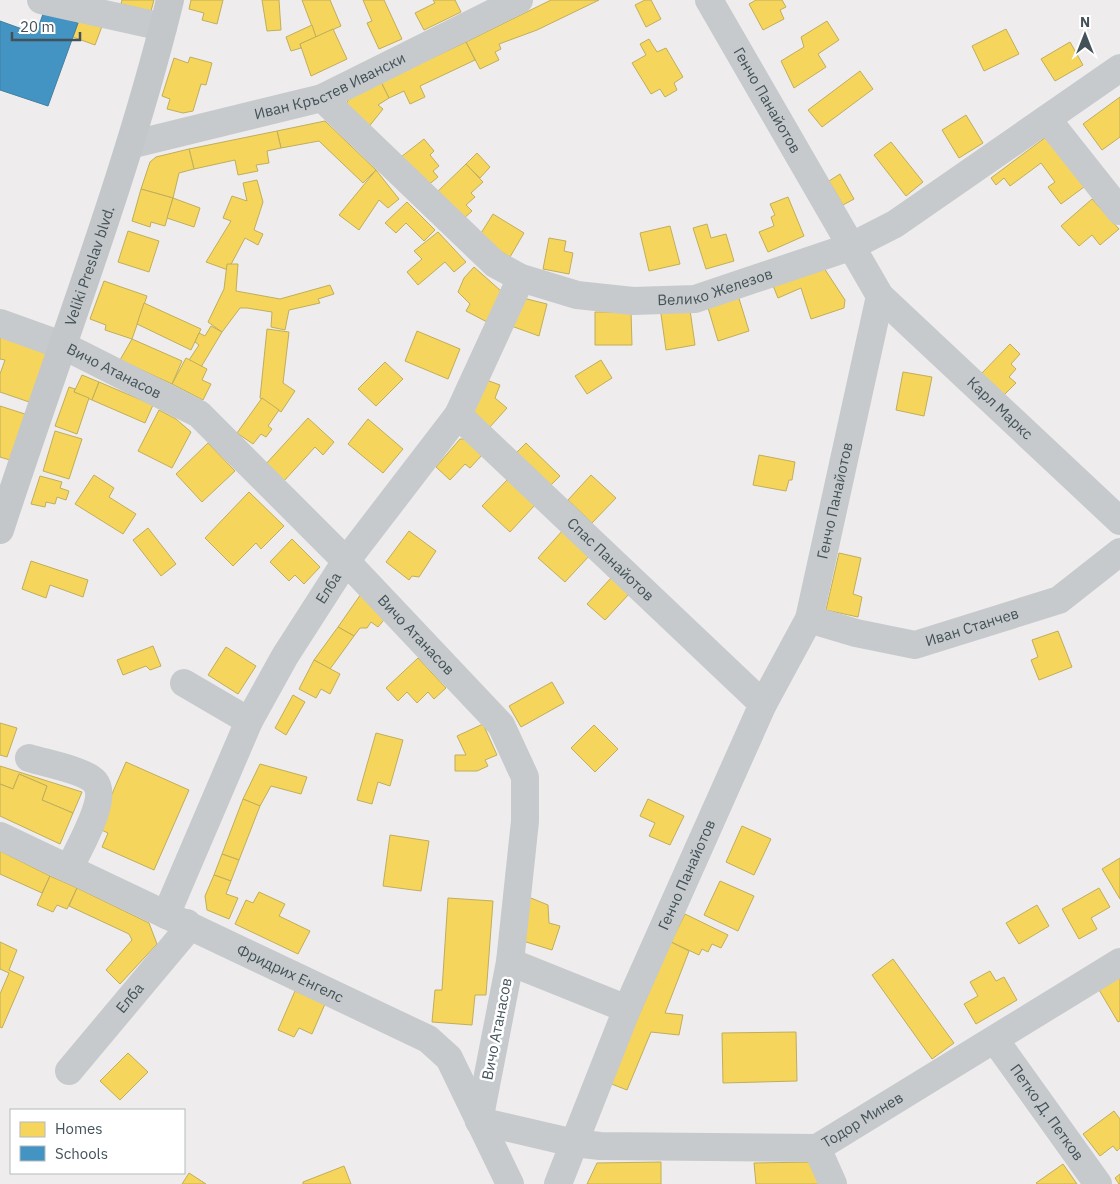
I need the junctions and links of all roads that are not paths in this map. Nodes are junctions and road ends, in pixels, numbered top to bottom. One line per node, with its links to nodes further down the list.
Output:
1 (41, 0): 5 (street)
2 (170, 0): 5 (main road, Veliki Preslav blvd.)
3 (519, 0): 7 (street, Иван Кръстев Ивански)
4 (709, 0): 11 (street, Генчо Панайотов)
5 (163, 27): 9 (main road, Veliki Preslav blvd.)
6 (1120, 68): 8 (street, Велико Железов)
7 (322, 98): 9 (street, Иван Кръстев Ивански); 12 (street, Велико Железов)
8 (1047, 119): 10 (street); 11 (street, Велико Железов)
9 (130, 145): 15 (main road, Veliki Preslav blvd.)
10 (1120, 211)
11 (850, 247): 12 (street, Велико Железов); 13 (street, Генчо Панайотов)
12 (522, 278): 16 (street, Елба)
13 (880, 296): 18 (street, Карл Маркс); 21 (street, Генчо Панайотов)
14 (0, 323): 15 (street, Вичо Атанасов)
15 (64, 346): 17 (main road, Veliki Preslav blvd.); 20 (street, Вичо Атанасов)
16 (458, 415): 20 (street, Елба); 23 (street, Спас Панайотов)
17 (2, 517)
18 (1120, 521)
19 (1120, 552): 21 (street, Иван Станчев)
20 (346, 561): 24 (street, Елба); 29 (street, Вичо Атанасов)
21 (809, 619): 23 (street, Генчо Панайотов)
22 (184, 683): 24 (street)
23 (763, 704): 31 (street, Генчо Панайотов)
24 (249, 721): 28 (street, Елба)
25 (29, 758): 27 (street)
26 (0, 836): 27 (street, Фридрих Енгелс)
27 (69, 869): 28 (street, Фридрих Енгелс)
28 (176, 919): 33 (street, Елба); 34 (street, Фридрих Енгелс)
29 (510, 962): 31 (street); 34 (street, Вичо Атанасов)
30 (1120, 962): 32 (street, Тодор Минев)
31 (627, 1009): 35 (street, Генчо Панайотов)
32 (995, 1040): 36 (street, Тодор Минев); 40 (street, Петко Д. Петков)
33 (69, 1071)
34 (479, 1121): 35 (street, Тодор Минев); 37 (street, Фридрих Енгелс)
35 (574, 1143): 36 (street, Тодор Минев); 38 (street, Генчо Панайотов)
36 (816, 1148): 39 (street)
37 (510, 1184)
38 (558, 1184)
39 (833, 1184)
40 (1098, 1184)

